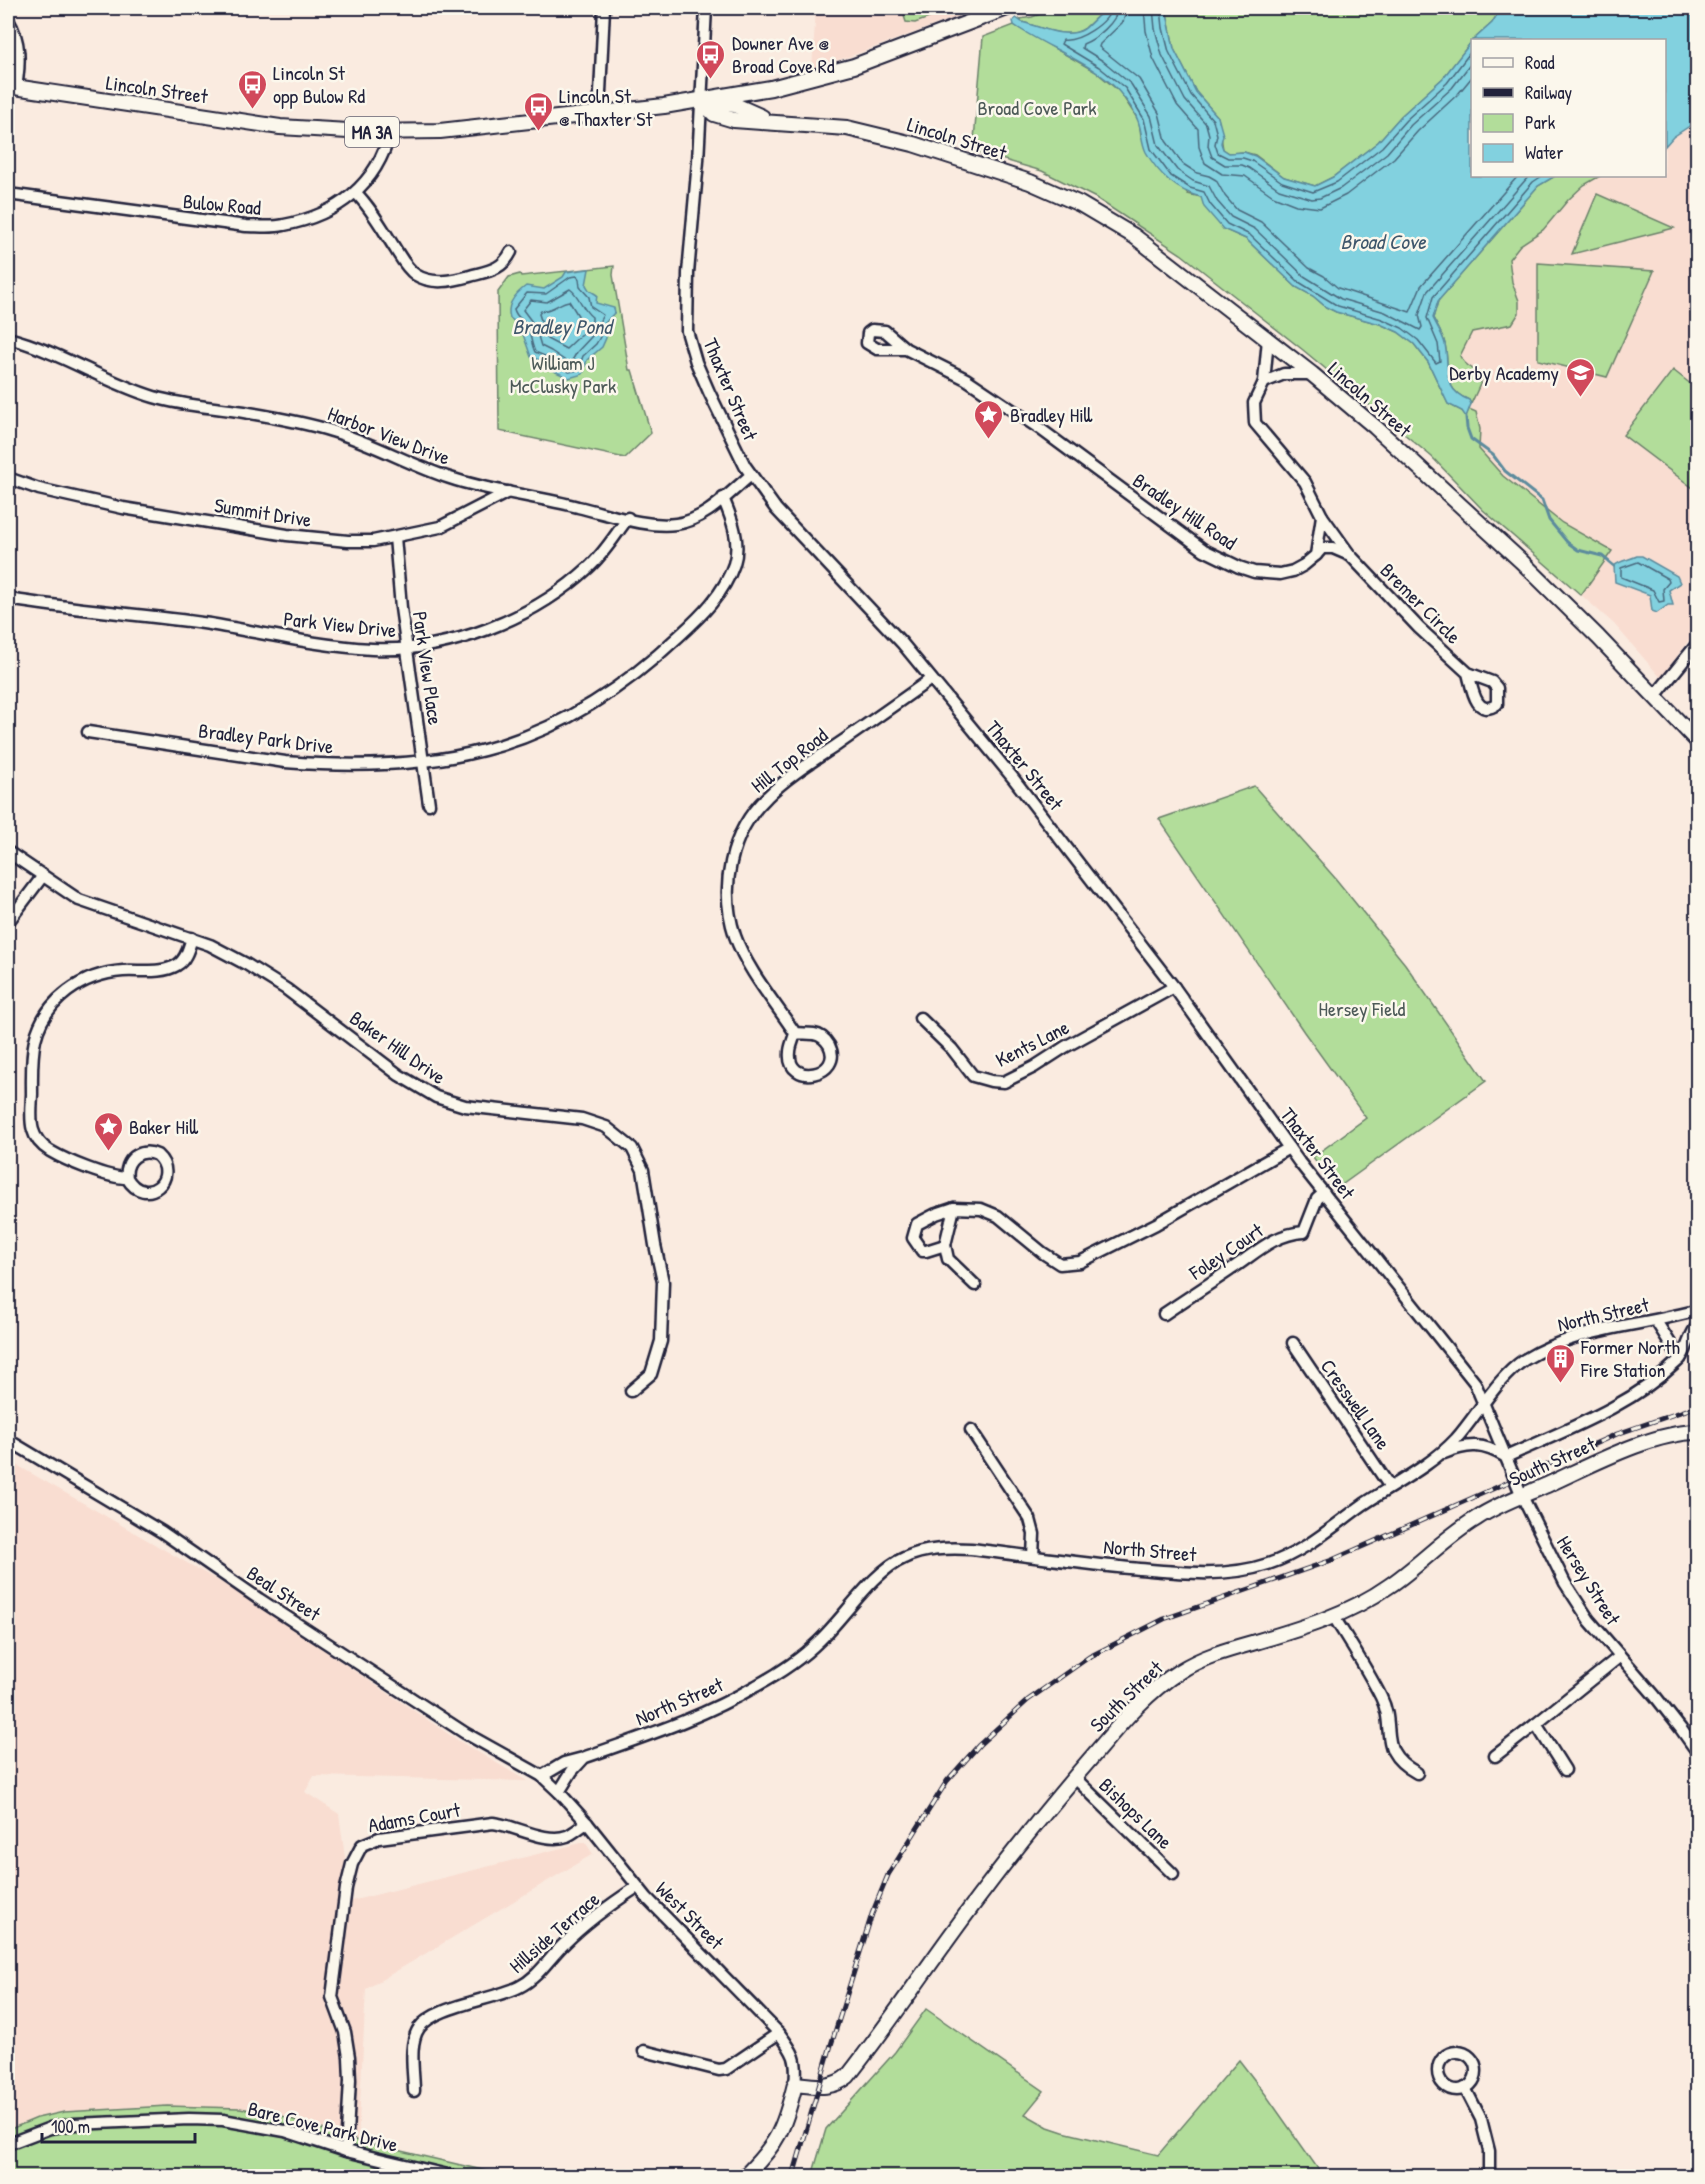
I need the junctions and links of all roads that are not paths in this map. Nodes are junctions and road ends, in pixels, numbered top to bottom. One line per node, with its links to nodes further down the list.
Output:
1 (604, 8): 7 (street)
2 (706, 8): 6 (street, Thaxter Street)
3 (1007, 8): 6 (main road, MA 3A)
4 (8, 20): 5 (street)
5 (12, 86): 8 (main road, Lincoln Street / MA 3A)
6 (701, 101): 7 (main road, Lincoln Street / MA 3A); 13 (main road, Lincoln Street); 17 (street, Thaxter Street)
7 (599, 114): 8 (main road, Lincoln Street / MA 3A)
8 (390, 132): 9 (street, Bulow Road)
9 (356, 193): 10 (street, Bulow Road); 11 (street)
10 (8, 194)
11 (511, 252)
12 (8, 338): 19 (street, Harbor View Drive)
13 (1268, 339): 15 (main road, Lincoln Street); 16 (street)
14 (906, 349): 24 (street, Bradley Hill Road)
15 (1312, 374): 16 (street); 31 (main road, Lincoln Street)
16 (1264, 382): 21 (street)
17 (751, 475): 20 (street, Harbor View Drive); 30 (street, Thaxter Street)
18 (8, 478): 23 (street, Summit Drive)
19 (508, 492): 22 (street, Harbor View Drive); 23 (street, Summit Drive)
20 (723, 498): 22 (street, Harbor View Drive); 34 (street, Bradley Park Drive)
21 (1322, 516): 24 (street); 25 (street, Bremer Circle)
22 (628, 518): 28 (street, Park View Drive)
23 (395, 537): 28 (street, Park View Place)
24 (1316, 555): 25 (street)
25 (1350, 555): 29 (street, Bremer Circle)
26 (8, 599): 28 (street, Park View Drive)
27 (1698, 644): 31 (street)
28 (408, 648): 34 (street, Park View Place)
29 (1468, 673)
30 (932, 679): 40 (street, Thaxter Street); 42 (street, Hill Top Road)
31 (1654, 696): 33 (main road, Lincoln Street)
32 (88, 732): 34 (street, Bradley Park Drive)
33 (1698, 742)
34 (424, 760): 35 (street, Park View Place)
35 (429, 804)
36 (8, 852): 37 (street, Baker Hill Drive)
37 (42, 877): 38 (street); 39 (street, Baker Hill Drive)
38 (8, 922)
39 (192, 938): 44 (street); 55 (street, Baker Hill Drive)
40 (1174, 987): 41 (street, Kents Lane); 43 (street, Thaxter Street)
41 (920, 1018)
42 (795, 1034): 42 (street)
43 (1289, 1148): 45 (street, Thaxter Street); 46 (street)
44 (127, 1178)
45 (1324, 1193): 50 (street, Foley Court); 56 (street, Thaxter Street)
46 (954, 1208): 47 (street); 47 (street)
47 (945, 1245): 48 (street)
48 (975, 1285)
49 (1698, 1310): 51 (street, North Street)
50 (1164, 1314)
51 (1656, 1321): 54 (street); 56 (street, North Street)
52 (1698, 1325): 54 (street)
53 (1293, 1342): 62 (street, Cresswell Lane)
54 (1680, 1359): 61 (street)
55 (631, 1391)
56 (1483, 1404): 60 (street, North Street); 61 (street, Hersey Street)
57 (971, 1430): 64 (street)
58 (1698, 1432): 63 (main road, South Street)
59 (8, 1440): 73 (street, Beal Street)
60 (1436, 1457): 61 (street); 62 (street, North Street)
61 (1506, 1457): 63 (street, Hersey Street)
62 (1390, 1487): 64 (street, North Street)
63 (1522, 1496): 65 (main road, South Street); 66 (street, Hersey Street)
64 (1033, 1556): 70 (street, North Street)
65 (1334, 1617): 72 (street); 74 (main road, South Street)
66 (1619, 1656): 67 (street); 68 (street, Hersey Street)
67 (1536, 1724): 69 (street); 71 (street)
68 (1698, 1753)
69 (1495, 1756)
70 (583, 1758): 73 (street, North Street); 75 (street)
71 (1565, 1770)
72 (1417, 1773)
73 (542, 1776): 75 (street, West Street)
74 (1075, 1778): 77 (street, Bishops Lane); 81 (main road, South Street)
75 (559, 1791): 76 (street, West Street)
76 (587, 1823): 78 (street, West Street); 85 (street, Adams Court)
77 (1173, 1874)
78 (637, 1887): 79 (street, West Street); 83 (street, Hillside Terrace)
79 (779, 2033): 80 (street); 81 (street, West Street)
80 (644, 2051)
81 (795, 2084): 87 (main road)
82 (1465, 2088): 88 (street)
83 (414, 2091)
84 (8, 2144): 85 (street, Bare Cove Park Drive)
85 (346, 2151): 86 (street, Bare Cove Park Drive)
86 (452, 2176)
87 (745, 2176)
88 (1488, 2176)

